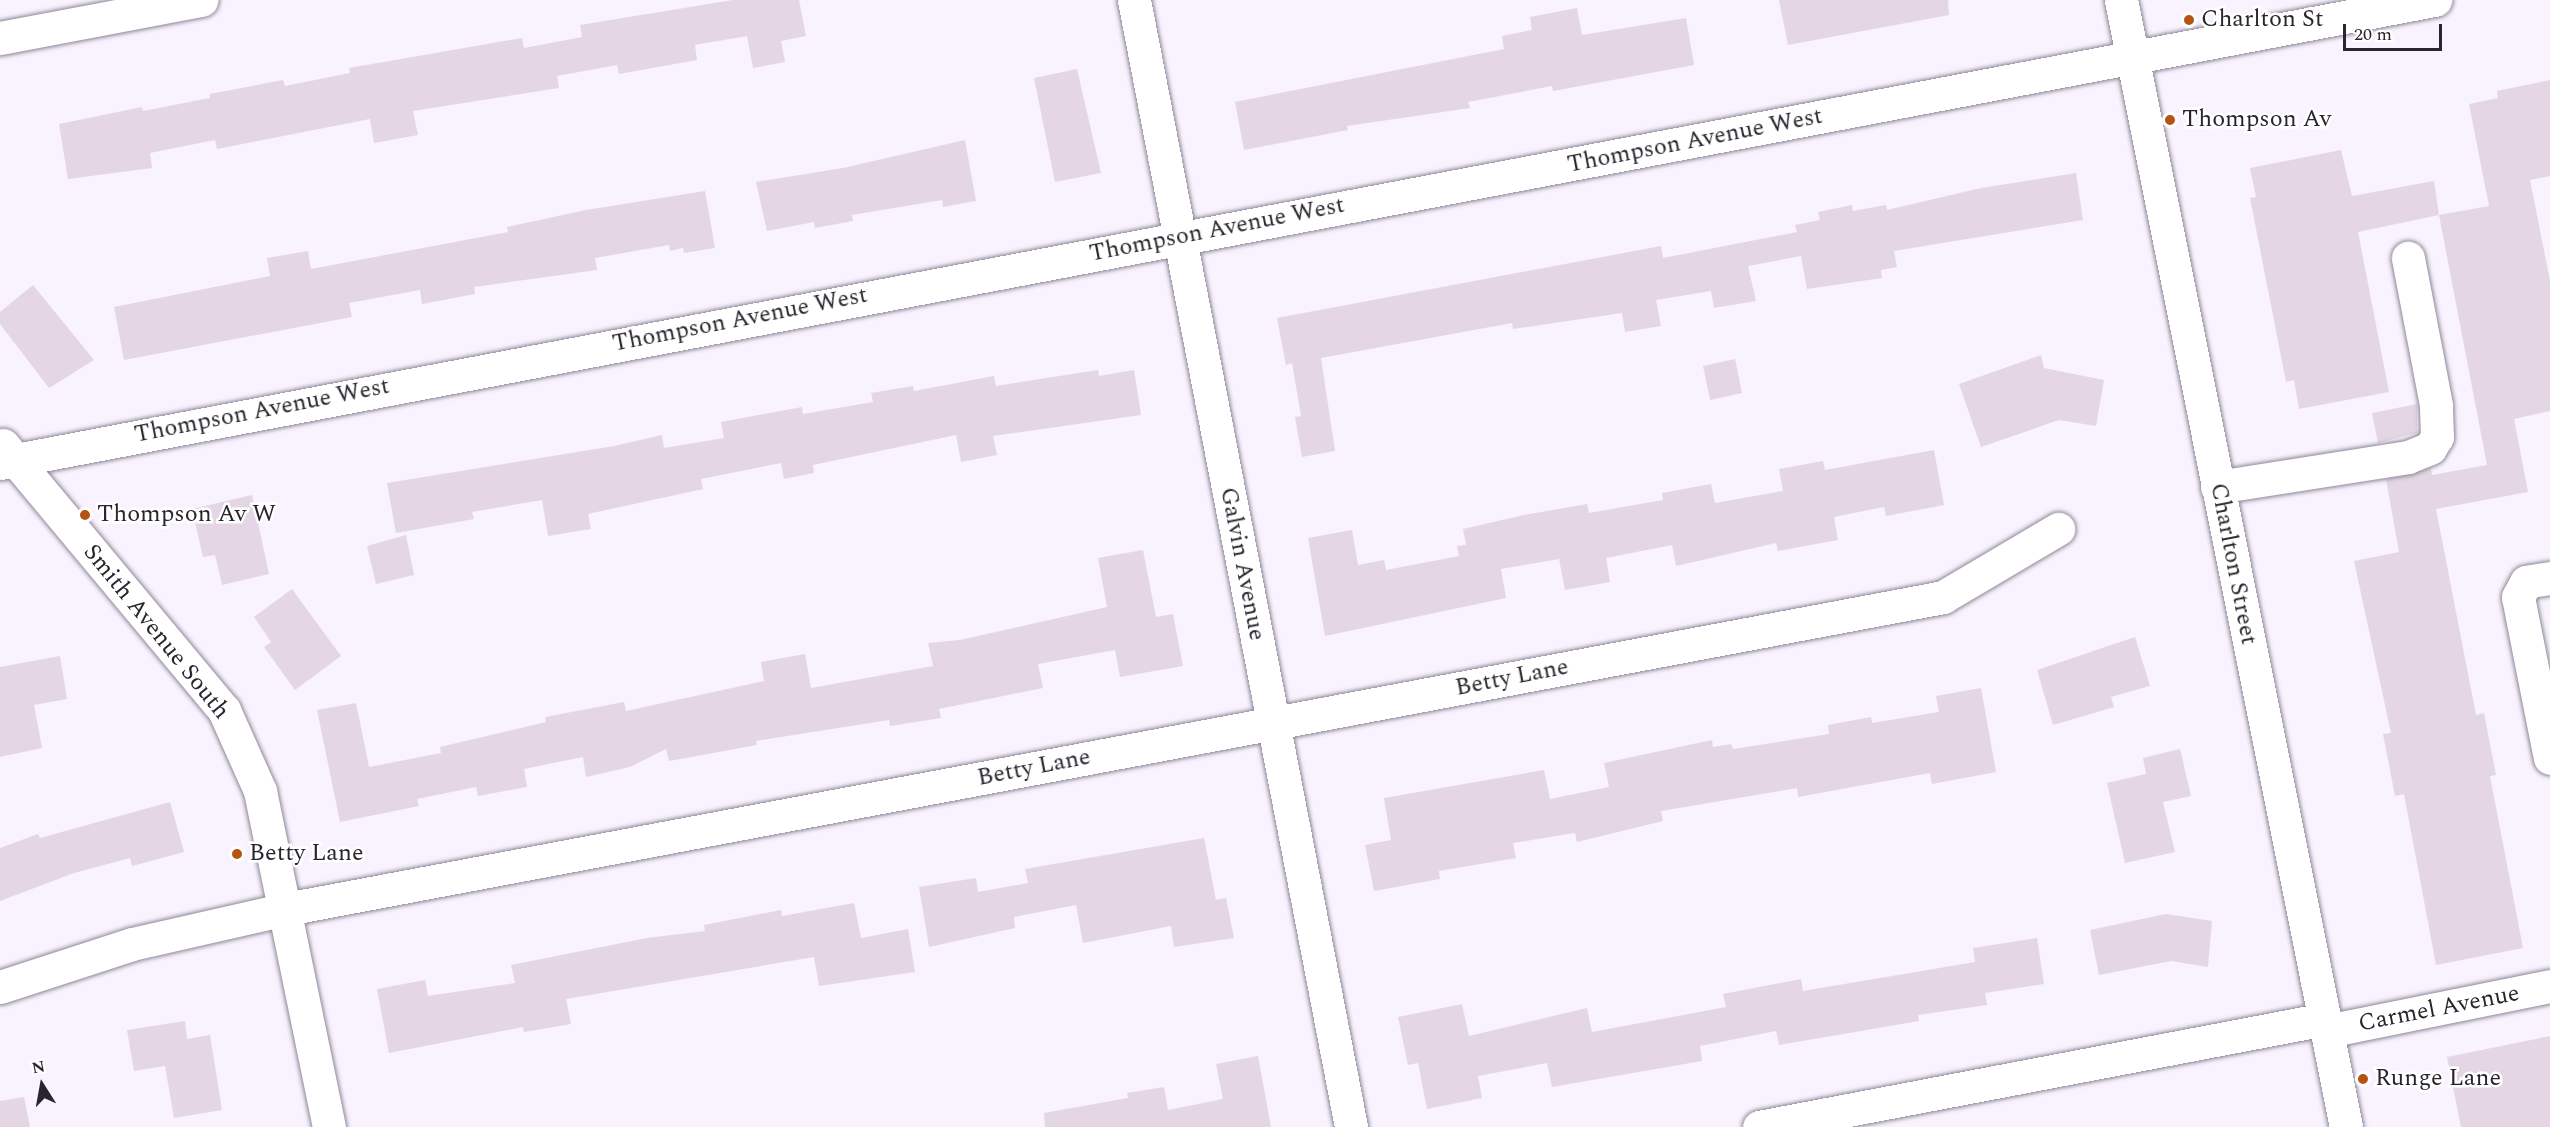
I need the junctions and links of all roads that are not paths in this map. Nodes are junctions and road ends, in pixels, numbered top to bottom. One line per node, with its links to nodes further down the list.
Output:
1 (201, 0): 5 (street)
2 (1134, 0): 7 (street, Galvin Avenue)
3 (2121, 0): 6 (street, Charlton Street)
4 (2435, 0): 6 (street, Thompson Avenue West)
5 (0, 38)
6 (2133, 58): 7 (street, Thompson Avenue West); 10 (street, Charlton Street)
7 (1179, 237): 9 (street, Thompson Avenue West); 13 (street, Galvin Avenue)
8 (2408, 258): 10 (street)
9 (5, 454): 15 (street, Smith Avenue South)
10 (2217, 487): 18 (street, Charlton Street)
11 (2058, 530): 13 (street, Betty Lane)
12 (2550, 578): 14 (street)
13 (1273, 723): 15 (street, Betty Lane); 20 (street, Galvin Avenue)
14 (2550, 758)
15 (286, 909): 17 (street, Betty Lane); 19 (street, Smith Avenue South)
16 (2550, 986): 18 (street, Carmel Avenue)
17 (0, 987)
18 (2326, 1025): 21 (street); 22 (street, Charlton Street)
19 (329, 1127)
20 (1351, 1127)
21 (1759, 1127)
22 (2346, 1127)

